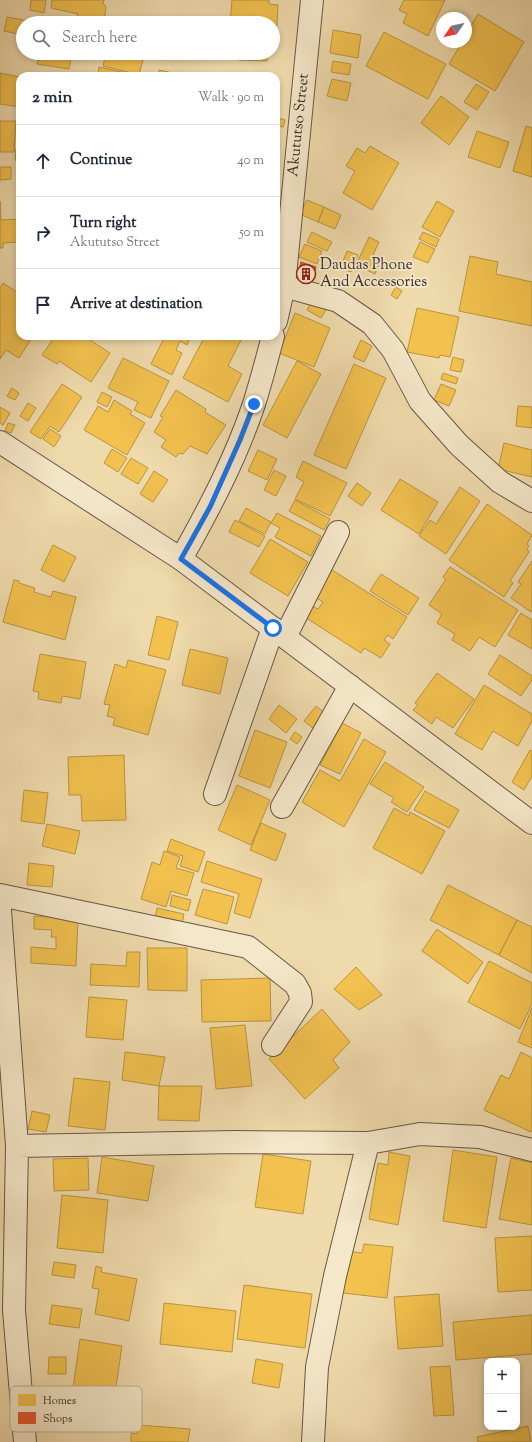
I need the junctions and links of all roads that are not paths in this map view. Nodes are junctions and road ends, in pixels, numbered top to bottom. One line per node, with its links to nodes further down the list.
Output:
1 (312, 0): 2 (street, Akututso Street)
2 (284, 286): 3 (street, Akututso Street); 6 (street)
3 (280, 304)
4 (272, 340): 8 (street)
5 (0, 442): 8 (street)
6 (532, 501)
7 (338, 532): 9 (street)
8 (181, 559): 9 (street)
9 (279, 633): 10 (street); 11 (street)
10 (350, 686): 12 (street); 13 (street)
11 (215, 794)
12 (282, 807)
13 (532, 823)
14 (0, 895): 16 (street)
15 (0, 910): 18 (street)
16 (273, 1045)
17 (368, 1143): 18 (street); 19 (street); 24 (street)
18 (17, 1146): 20 (street)
19 (532, 1150)
20 (7, 1310): 21 (street)
21 (17, 1386)
22 (24, 1432): 23 (street)
23 (25, 1442)
24 (313, 1442)

